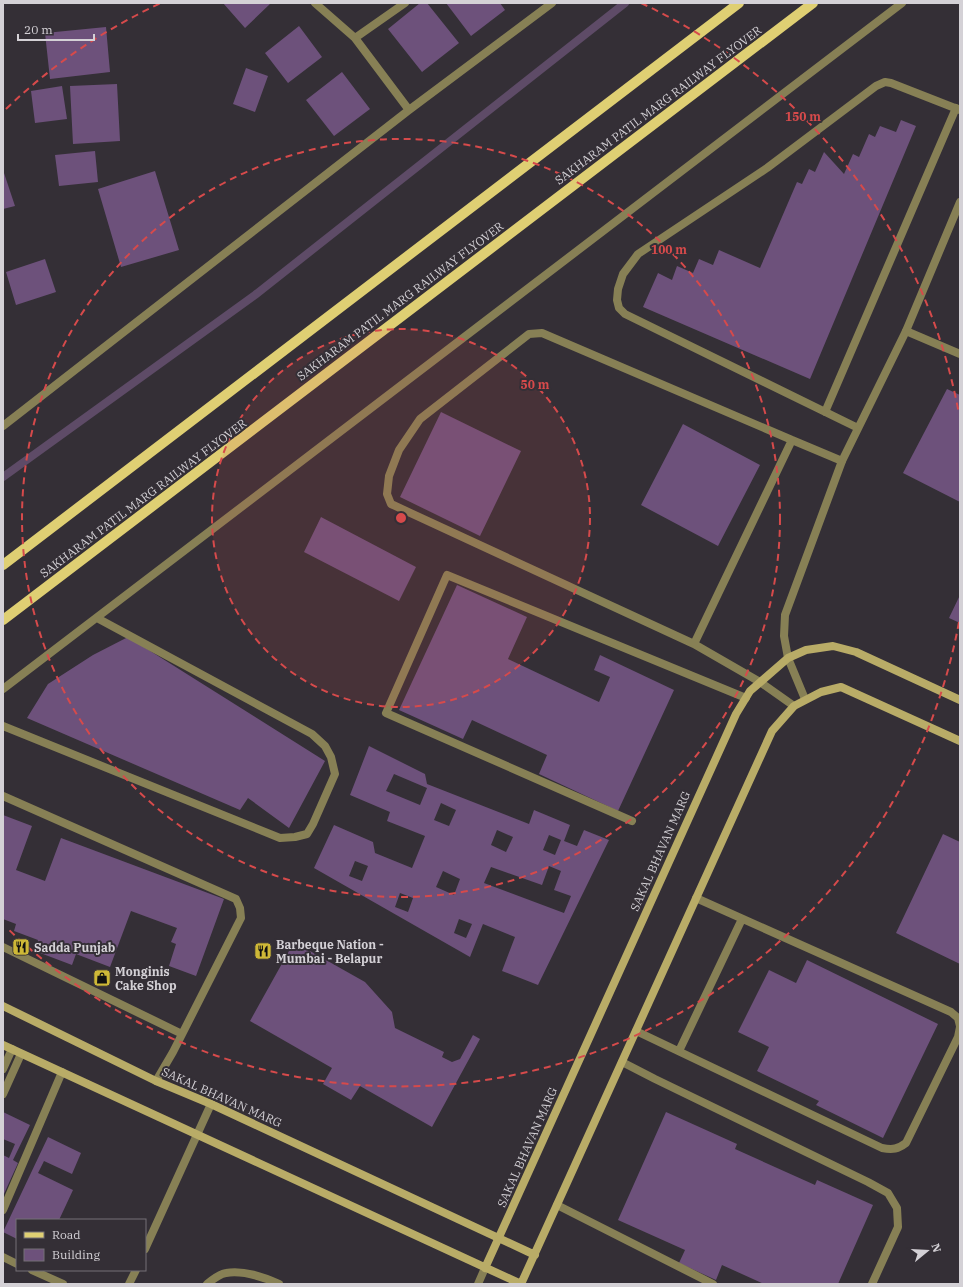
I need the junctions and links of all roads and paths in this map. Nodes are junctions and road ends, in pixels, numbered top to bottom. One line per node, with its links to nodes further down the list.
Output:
1 (315, 3): 7 (street)
2 (405, 3): 7 (street)
3 (552, 3): 9 (street)
4 (739, 3): 18 (main road)
5 (814, 3): 20 (main road, SAKHARAM PATIL MARG RAILWAY FLYOVER)
6 (902, 3): 19 (street)
7 (355, 38): 9 (street)
8 (958, 109): 13 (street); 13 (street)
9 (409, 110): 14 (street)
10 (960, 202): 11 (street)
11 (906, 331): 12 (street); 15 (street)
12 (960, 354)
13 (825, 412): 15 (street)
14 (3, 426)
15 (858, 428): 17 (street)
16 (792, 440): 17 (street); 21 (street); 21 (street)
17 (842, 461): 22 (street)
18 (3, 565)
19 (97, 618): 24 (street); 29 (street)
20 (3, 620)
21 (694, 644): 23 (street)
22 (788, 658): 23 (main road, SAKAL BHAVAN MARG); 26 (street); 27 (main road, SAKAL BHAVAN MARG)
23 (760, 682): 25 (main road, SAKAL BHAVAN MARG); 28 (street)
24 (3, 689)
25 (746, 698): 32 (street); 53 (main road, SAKAL BHAVAN MARG)
26 (805, 699): 28 (main road); 30 (main road)
27 (960, 700)
28 (794, 706): 33 (main road)
29 (3, 726)
30 (960, 741)
31 (3, 796): 39 (street)
32 (632, 821)
33 (696, 898): 34 (street); 38 (main road)
34 (742, 919): 37 (street); 42 (street)
35 (3, 947): 39 (street)
36 (3, 1006): 47 (main road, SAKAL BHAVAN MARG)
37 (960, 1026): 42 (street)
38 (636, 1031): 42 (street); 44 (main road)
39 (182, 1034): 47 (street)
40 (3, 1045): 41 (main road)
41 (12, 1049): 43 (main road); 45 (street)
42 (679, 1051)
43 (21, 1054): 46 (main road); 48 (street)
44 (622, 1062): 51 (main road); 68 (street)
45 (3, 1070)
46 (62, 1072): 50 (main road); 52 (street)
47 (156, 1081): 49 (main road, SAKAL BHAVAN MARG)
48 (3, 1094)
49 (211, 1104): 50 (street); 53 (main road, SAKAL BHAVAN MARG)
50 (196, 1135): 54 (street); 58 (main road)
51 (557, 1205): 55 (main road); 67 (street)
52 (3, 1210)
53 (499, 1238): 55 (main road, SAKAL BHAVAN MARG); 58 (main road, SAKAL BHAVAN MARG)
54 (146, 1247)
55 (535, 1255): 66 (main road)
56 (3, 1257): 57 (street)
57 (16, 1264)
58 (485, 1268): 65 (street); 66 (main road)
59 (34, 1271): 61 (street)
60 (136, 1271): 62 (street)
61 (64, 1284)
62 (129, 1284)
63 (207, 1284): 64 (street)
64 (279, 1284)
65 (478, 1284)
66 (521, 1284)
67 (713, 1284)
68 (872, 1284)

